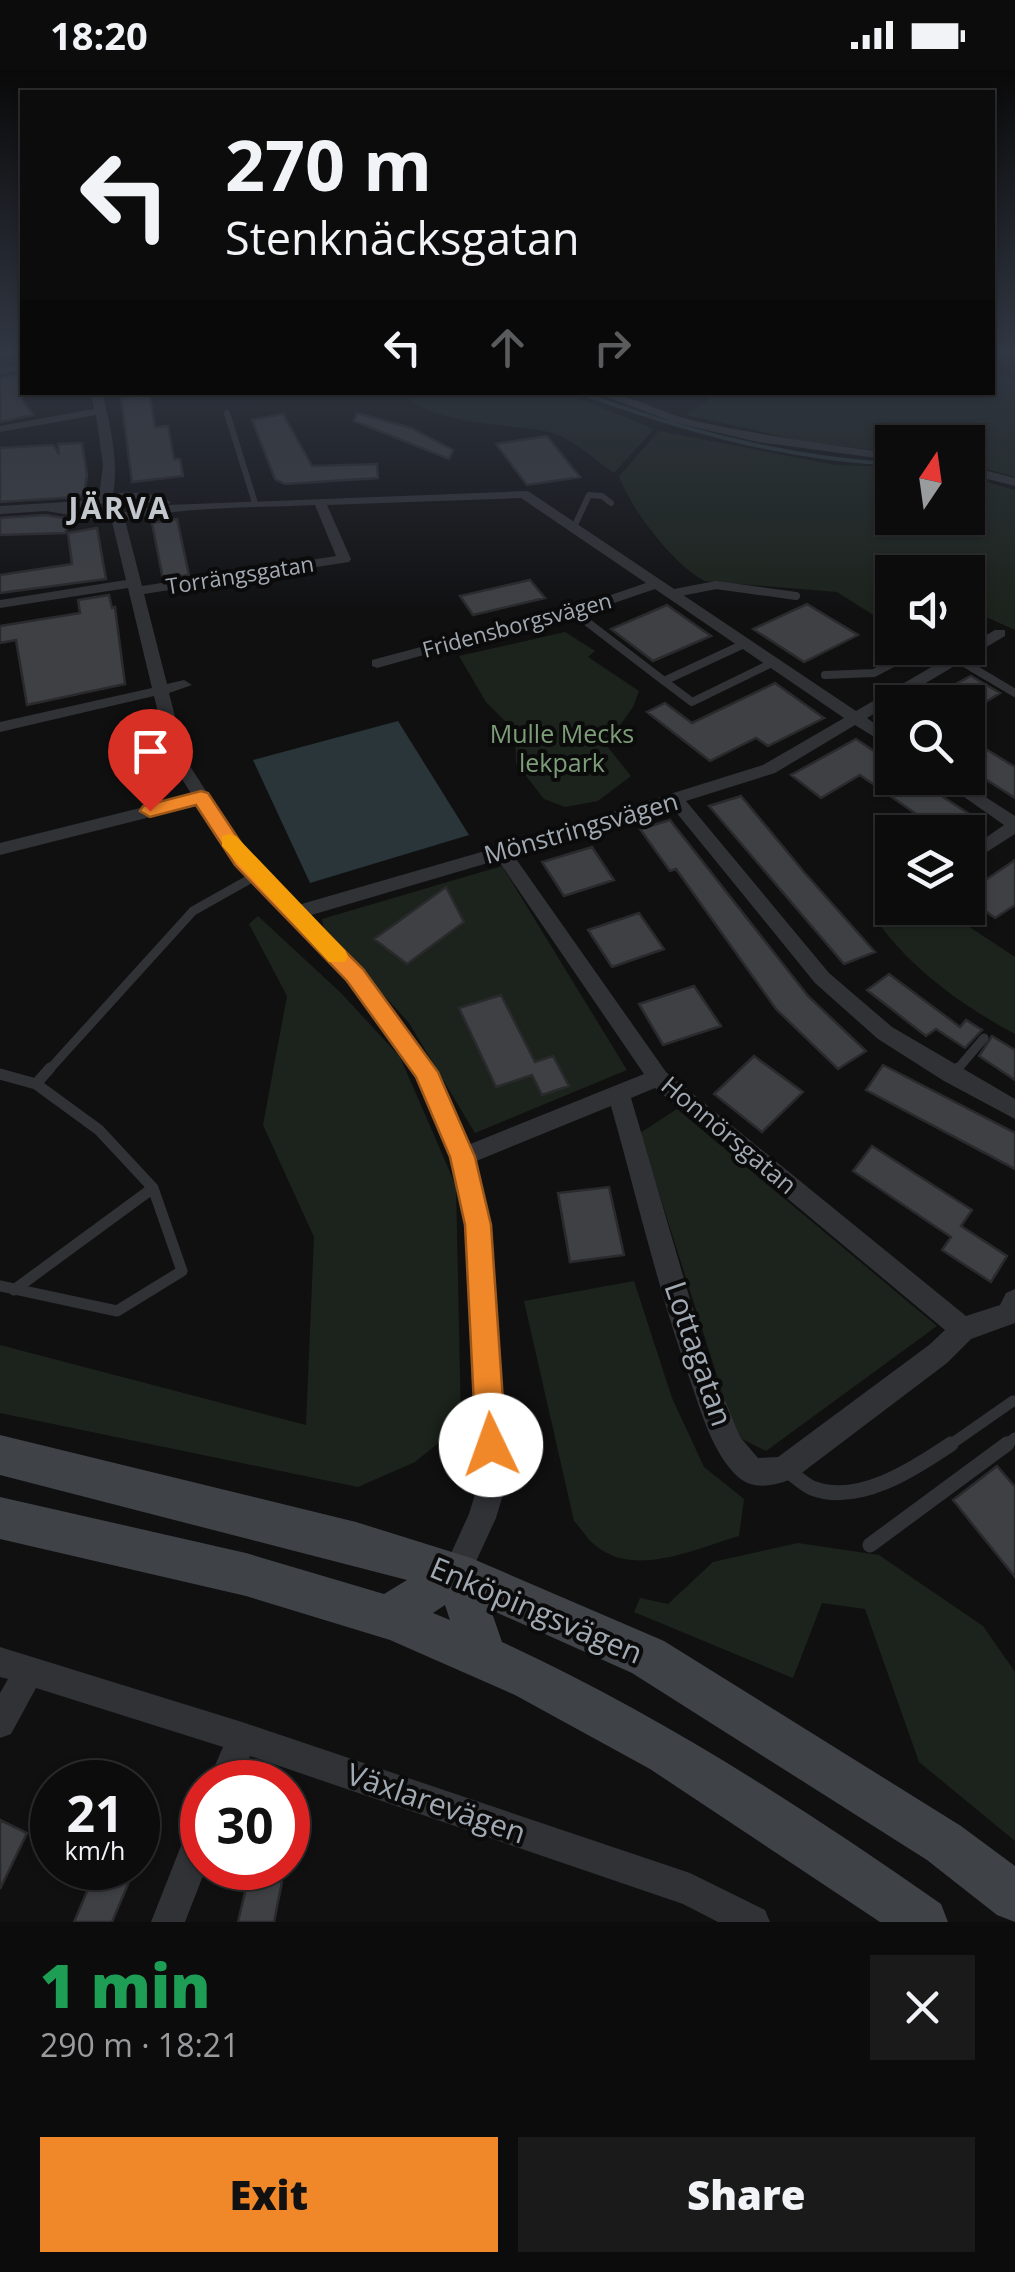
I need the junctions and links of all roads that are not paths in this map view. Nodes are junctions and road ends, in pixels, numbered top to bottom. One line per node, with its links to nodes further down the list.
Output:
1 (103, 439): 7 (street)
2 (235, 439): 8 (lane)
3 (761, 439): 4 (street)
4 (875, 456)
5 (985, 474): 6 (street)
6 (1012, 481)
7 (115, 499): 10 (street, Fridensborgsvägen); 12 (street, Fridensborgsvägen); 13 (street); 14 (street)
8 (255, 503): 10 (street, Fridensborgsvägen); 15 (street, Fridensborgsvägen)
9 (611, 503): 15 (lane)
10 (217, 505): 13 (street, Fridensborgsvägen)
11 (321, 505): 16 (street, Torrängsgatan)
12 (0, 510)
13 (136, 513): 14 (street, Fridensborgsvägen)
14 (118, 518): 16 (street)
15 (575, 525): 17 (street, Fridensborgsvägen)
16 (134, 587): 19 (street, Torrängsgatan); 32 (street)
17 (663, 589): 18 (lane); 20 (street, Fridensborgsvägen); 23 (street, Fridensborgsvägen)
18 (796, 596)
19 (0, 604)
20 (574, 612): 24 (street, Fridensborgsvägen); 30 (lane)
21 (1000, 633): 22 (street)
22 (985, 642)
23 (744, 644): 25 (street, Fridensborgsvägen); 30 (lane)
24 (378, 663)
25 (772, 663): 30 (lane); 34 (street, Fridensborgsvägen)
26 (894, 665): 29 (lane)
27 (944, 665): 34 (street)
28 (968, 665): 33 (lane)
29 (825, 676)
30 (664, 681)
31 (184, 685): 32 (street)
32 (158, 691): 35 (street); 38 (street)
33 (1015, 693)
34 (858, 720): 36 (street, Fridensborgsvägen); 39 (street, Mönstringsvägen)
35 (0, 727)
36 (875, 732)
37 (970, 795): 40 (street)
38 (201, 798): 42 (street); 44 (street)
39 (676, 800): 43 (street, Mönstringsvägen); 48 (street)
40 (1015, 825): 41 (street)
41 (985, 846)
42 (0, 849)
43 (502, 852): 45 (street, Mönstringsvägen); 49 (street, Honnörsgatan)
44 (257, 875): 45 (street); 50 (lane)
45 (294, 913): 53 (street)
46 (984, 1038): 48 (lane)
47 (0, 1074): 50 (lane)
48 (951, 1076): 52 (street)
49 (658, 1078): 51 (street); 57 (street, Honnörsgatan)
50 (36, 1084): 54 (lane)
51 (619, 1095): 53 (street); 61 (street, Lottagatan)
52 (1015, 1110)
53 (462, 1157): 64 (street)
54 (153, 1188): 55 (lane); 55 (lane)
55 (7, 1288)
56 (1015, 1301): 57 (street)
57 (963, 1329): 61 (street)
58 (1013, 1401): 61 (lane)
59 (1015, 1438): 63 (lane)
60 (0, 1455): 64 (main road, Enköpingsvägen)
61 (785, 1468)
62 (0, 1518): 65 (main road)
63 (870, 1545)
64 (456, 1573): 65 (main road); 66 (main road); 72 (main road, Enköpingsvägen)
65 (388, 1617): 66 (main road)
66 (484, 1657): 75 (main road)
67 (15, 1667): 68 (street); 69 (street, Växlarevägen)
68 (0, 1723)
69 (242, 1738): 70 (street); 74 (street, Växlarevägen)
70 (233, 1760)
71 (181, 1890): 73 (street)
72 (1015, 1897)
73 (168, 1922)
74 (753, 1922)
75 (923, 1922)

